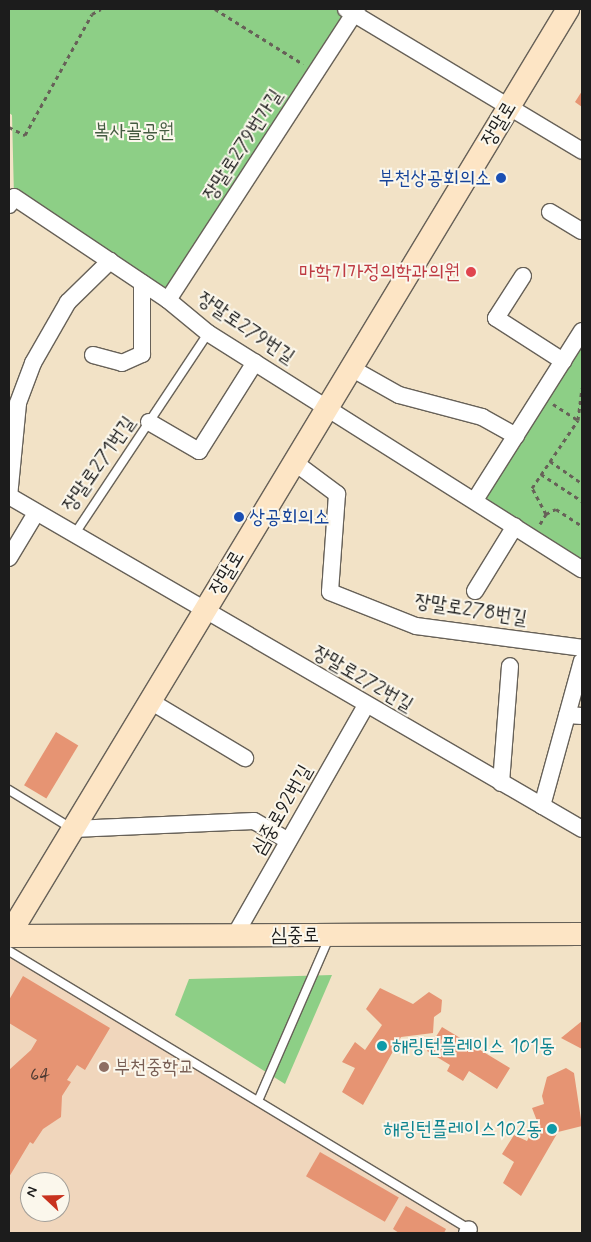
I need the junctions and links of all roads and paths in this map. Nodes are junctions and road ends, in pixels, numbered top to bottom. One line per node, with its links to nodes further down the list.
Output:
1 (101, 9): 7 (path)
2 (215, 9): 5 (path)
3 (568, 9): 6 (street, 장말로)
4 (353, 10): 5 (street, 장말로279번가길); 6 (street)
5 (316, 72): 15 (street, 장말로279번가길)
6 (509, 107): 8 (street); 21 (street, 장말로)
7 (9, 127)
8 (582, 151)
9 (11, 201): 12 (street, 장말로279번길)
10 (550, 212): 11 (street)
11 (582, 231)
12 (110, 261): 14 (street, 장말로279번길); 32 (street, 장말로271번길)
13 (523, 276): 19 (street)
14 (142, 283): 15 (street, 장말로279번길); 18 (street)
15 (168, 300): 17 (street, 장말로279번길)
16 (582, 331): 19 (street)
17 (208, 333): 20 (street, 장말로279번길); 26 (lane)
18 (93, 355)
19 (563, 361): 23 (street)
20 (254, 362): 24 (street, 장말로279번길); 26 (street, 장말로271번길)
21 (351, 368): 24 (street, 장말로); 27 (street)
22 (582, 388): 25 (path)
23 (541, 396): 25 (path); 27 (street)
24 (328, 407): 28 (street, 장말로); 33 (street, 장말로279번길)
25 (578, 420): 29 (path)
26 (149, 422): 39 (lane, 장말로271번길)
27 (516, 436): 33 (street)
28 (294, 462): 44 (street, 장말로); 45 (street, 장말로278번길)
29 (550, 462): 30 (path); 31 (path)
30 (541, 474): 34 (path); 36 (path)
31 (582, 483)
32 (9, 497): 35 (street, 장말로271번길)
33 (474, 500): 37 (street, 장말로279번길)
34 (582, 501)
35 (36, 513): 39 (street, 장말로271번길); 41 (street)
36 (546, 514): 38 (path); 40 (path)
37 (515, 526): 40 (street, 장말로279번길); 43 (street)
38 (582, 526)
39 (74, 535): 44 (street, 장말로271번길)
40 (531, 536): 42 (street, 장말로279번길)
41 (9, 558)
42 (582, 569)
43 (475, 591)
44 (204, 612): 48 (street, 장말로); 49 (street, 장말로272번길)
45 (582, 648)
46 (582, 661): 50 (street)
47 (510, 666): 52 (street)
48 (150, 701): 51 (street); 55 (street, 장말로)
49 (366, 705): 52 (street, 장말로272번길); 57 (street, 심중로92번길)
50 (575, 716): 54 (street)
51 (246, 758)
52 (501, 783): 54 (street, 장말로272번길)
53 (9, 790): 55 (lane)
54 (542, 806): 56 (street, 장말로272번길)
55 (73, 829): 57 (street); 59 (street, 장말로)
56 (582, 829)
57 (288, 841): 60 (street, 심중로92번길)
58 (582, 934): 61 (street, 심중로)
59 (9, 935): 60 (street, 심중로)
60 (235, 935): 61 (street, 심중로)
61 (331, 935): 63 (lane)
62 (9, 951): 63 (lane)
63 (258, 1101): 64 (lane)
64 (470, 1232)

